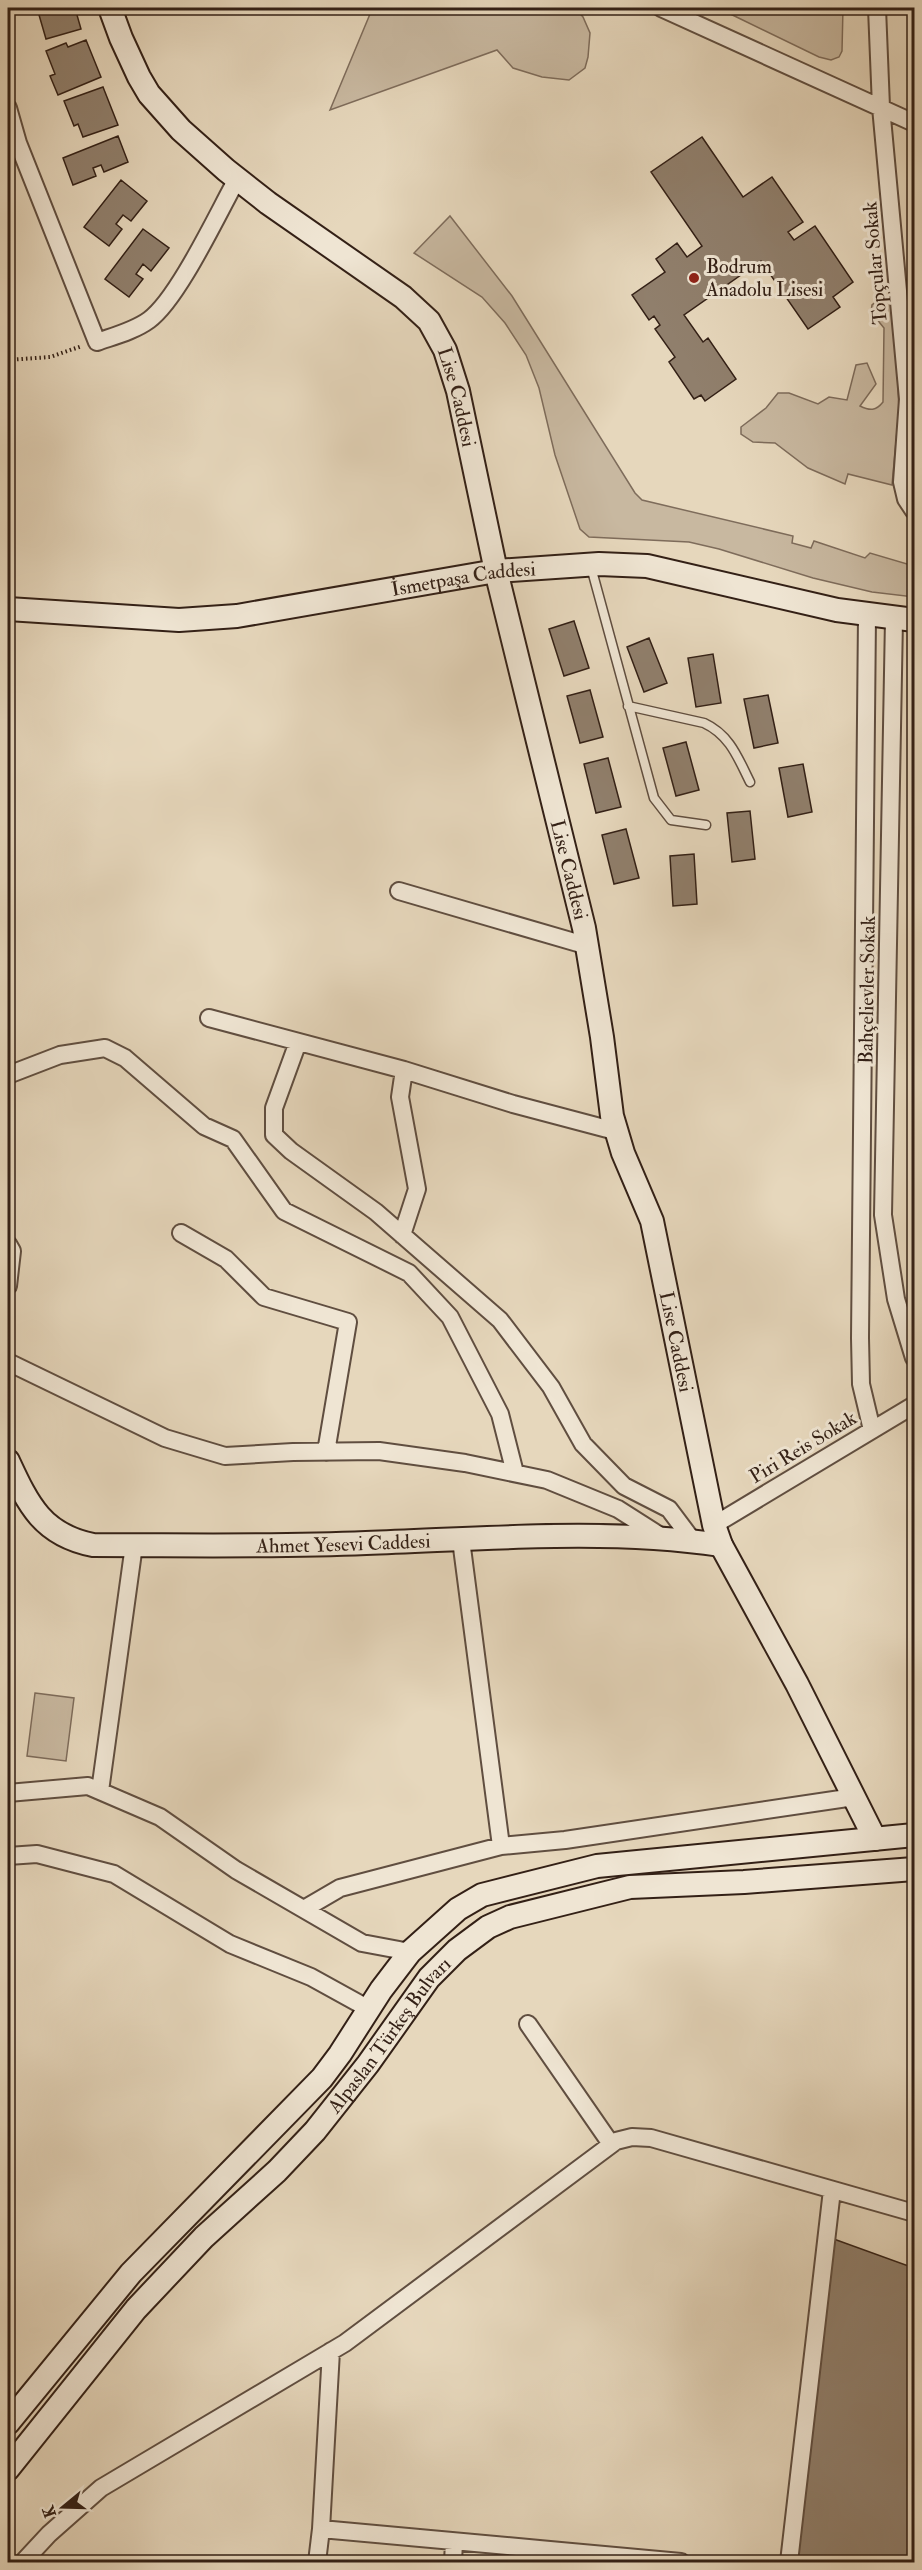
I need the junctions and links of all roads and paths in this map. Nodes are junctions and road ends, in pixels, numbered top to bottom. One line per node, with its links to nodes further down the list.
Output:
1 (110, 8): 7 (street, Lise Caddesi)
2 (661, 8): 4 (street)
3 (877, 8): 4 (street, Topçular Sokak)
4 (881, 107): 6 (street); 10 (street, Topçular Sokak)
5 (8, 108): 8 (street)
6 (915, 123)
7 (237, 179): 8 (street); 12 (street, Lise Caddesi)
8 (97, 342): 9 (path)
9 (8, 360)
10 (915, 511)
11 (590, 564): 12 (street, İsmetpaşa Caddesi); 14 (street, İsmetpaşa Caddesi); 16 (lane)
12 (496, 571): 13 (street, İsmetpaşa Caddesi); 20 (street, Lise Caddesi)
13 (8, 609)
14 (867, 616): 15 (street, İsmetpaşa Caddesi); 33 (street)
15 (904, 620): 30 (street, Bahçelievler Sokak)
16 (628, 706): 17 (lane); 18 (lane)
17 (750, 782)
18 (706, 825)
19 (399, 891): 20 (street)
20 (588, 946): 25 (street, Lise Caddesi)
21 (209, 1018): 22 (street)
22 (298, 1042): 23 (street); 27 (street)
23 (404, 1070): 25 (street); 27 (street)
24 (8, 1075): 36 (street)
25 (615, 1131): 37 (street, Lise Caddesi)
26 (181, 1233): 34 (street)
27 (402, 1235): 40 (street)
28 (8, 1244): 29 (street)
29 (8, 1286)
30 (915, 1358)
31 (8, 1362): 34 (street)
32 (915, 1405): 33 (street, Piri Reis Sokak)
33 (872, 1430): 37 (street, Piri Reis Sokak)
34 (326, 1452): 36 (street)
35 (8, 1461): 41 (street, Ahmet Yesevi Caddesi)
36 (515, 1473): 38 (street)
37 (717, 1535): 40 (street, Ahmet Yesevi Caddesi); 44 (street, Lise Caddesi)
38 (662, 1537): 39 (street, Ahmet Yesevi Caddesi); 40 (street, Ahmet Yesevi Caddesi)
39 (461, 1540): 41 (street, Ahmet Yesevi Caddesi); 47 (street)
40 (693, 1541)
41 (134, 1545): 42 (street)
42 (100, 1791): 43 (street); 50 (street)
43 (8, 1793)
44 (854, 1797): 46 (street, Lise Caddesi); 47 (street)
45 (915, 1835): 46 (street, Alpaslan Türkeş Bulvarı)
46 (875, 1839): 51 (street, Alpaslan Türkeş Bulvarı)
47 (501, 1846): 50 (street)
48 (8, 1856): 52 (street)
49 (915, 1869): 59 (street, Alpaslan Türkeş Bulvarı)
50 (304, 1909): 51 (street)
51 (410, 1952): 52 (street, Alpaslan Türkeş Bulvarı)
52 (369, 2009): 58 (street, Alpaslan Türkeş Bulvarı)
53 (528, 2024): 54 (street)
54 (611, 2144): 55 (street); 57 (street)
55 (832, 2190): 56 (street); 66 (street)
56 (915, 2213)
57 (331, 2351): 60 (street); 62 (street)
58 (8, 2423)
59 (8, 2469)
60 (321, 2529): 61 (street); 63 (street)
61 (454, 2542): 64 (street); 65 (street)
62 (23, 2562)
63 (317, 2562)
64 (453, 2562)
65 (681, 2562)
66 (789, 2562)

